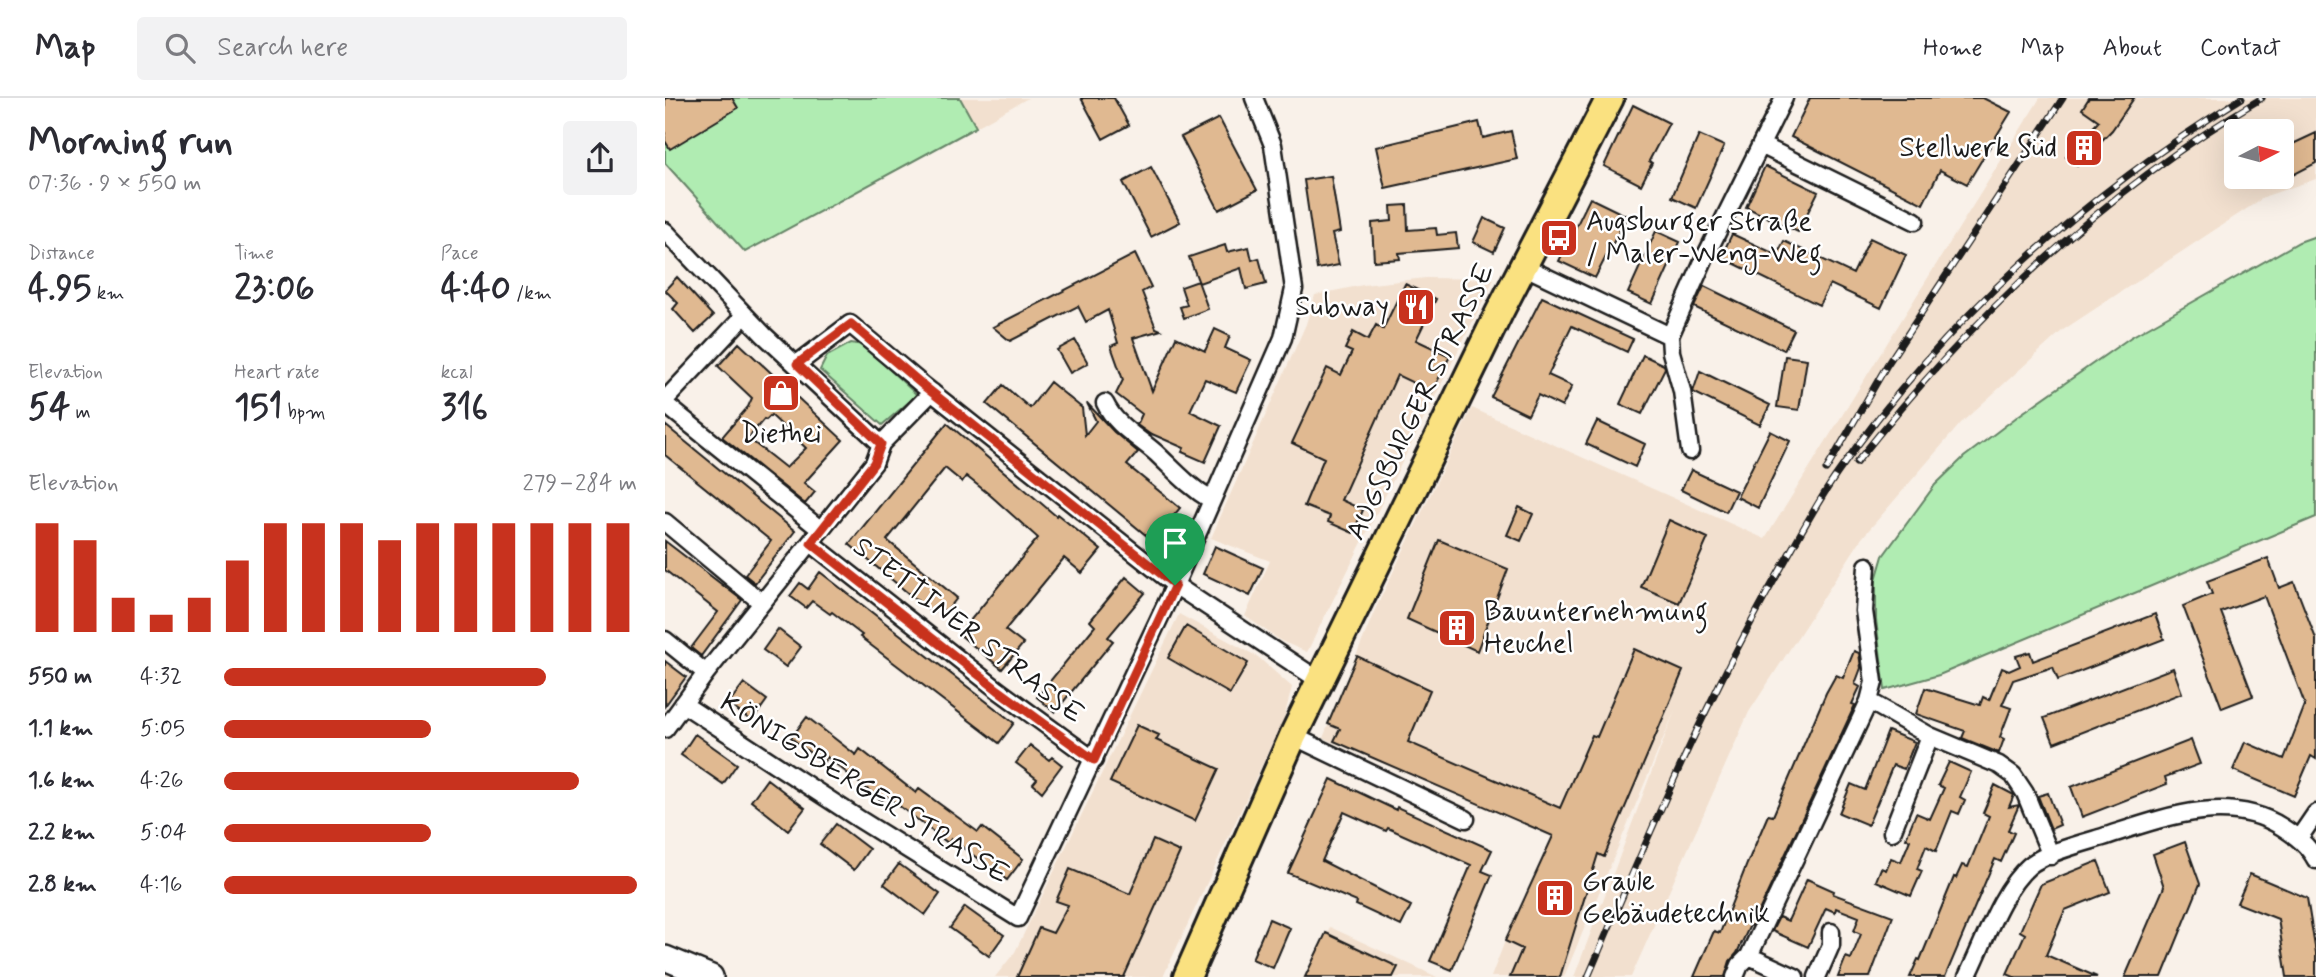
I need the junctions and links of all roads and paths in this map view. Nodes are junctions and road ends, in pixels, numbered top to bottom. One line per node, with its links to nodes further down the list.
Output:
1 (1254, 98): 16 (street)
2 (1610, 98): 7 (main road, AUGSBURGER STRASSE)
3 (1784, 98): 4 (street)
4 (1761, 145): 5 (street); 9 (street)
5 (1915, 221)
6 (665, 230): 8 (street)
7 (1523, 266): 9 (street); 24 (main road, AUGSBURGER STRASSE)
8 (744, 316): 10 (street); 12 (street)
9 (1670, 336): 15 (street)
10 (797, 364): 11 (street); 14 (street)
11 (937, 396): 14 (street); 20 (street)
12 (665, 402): 18 (street, STETTINER STRASSE)
13 (1105, 403): 16 (street)
14 (881, 444): 18 (street)
15 (1690, 451)
16 (1211, 500): 20 (street)
17 (665, 522): 21 (street)
18 (816, 537): 21 (street); 30 (street, STETTINER STRASSE)
19 (1867, 566): 25 (street)
20 (1175, 585): 24 (street); 30 (street)
21 (762, 603): 23 (street)
22 (665, 640): 23 (street)
23 (706, 673): 26 (street)
24 (1320, 681): 28 (main road, AUGSBURGER STRASSE)
25 (1869, 701): 29 (street); 38 (street)
26 (683, 704): 27 (street); 30 (street, KÖNIGSBERGER STRASSE)
27 (665, 729)
28 (1293, 736): 32 (street); 41 (main road, AUGSBURGER STRASSE)
29 (1930, 736): 33 (street); 35 (street)
30 (1094, 760)
31 (2316, 813): 34 (street)
32 (1465, 819)
33 (1892, 832)
34 (2299, 838): 35 (street); 36 (street)
35 (2051, 856): 45 (street)
36 (2316, 860)
37 (1831, 932): 44 (street)
38 (1749, 956): 42 (street); 43 (street)
39 (665, 958): 40 (street)
40 (711, 977)
41 (1187, 977)
42 (1735, 977)
43 (1795, 977)
44 (1817, 977)
45 (1968, 977)

